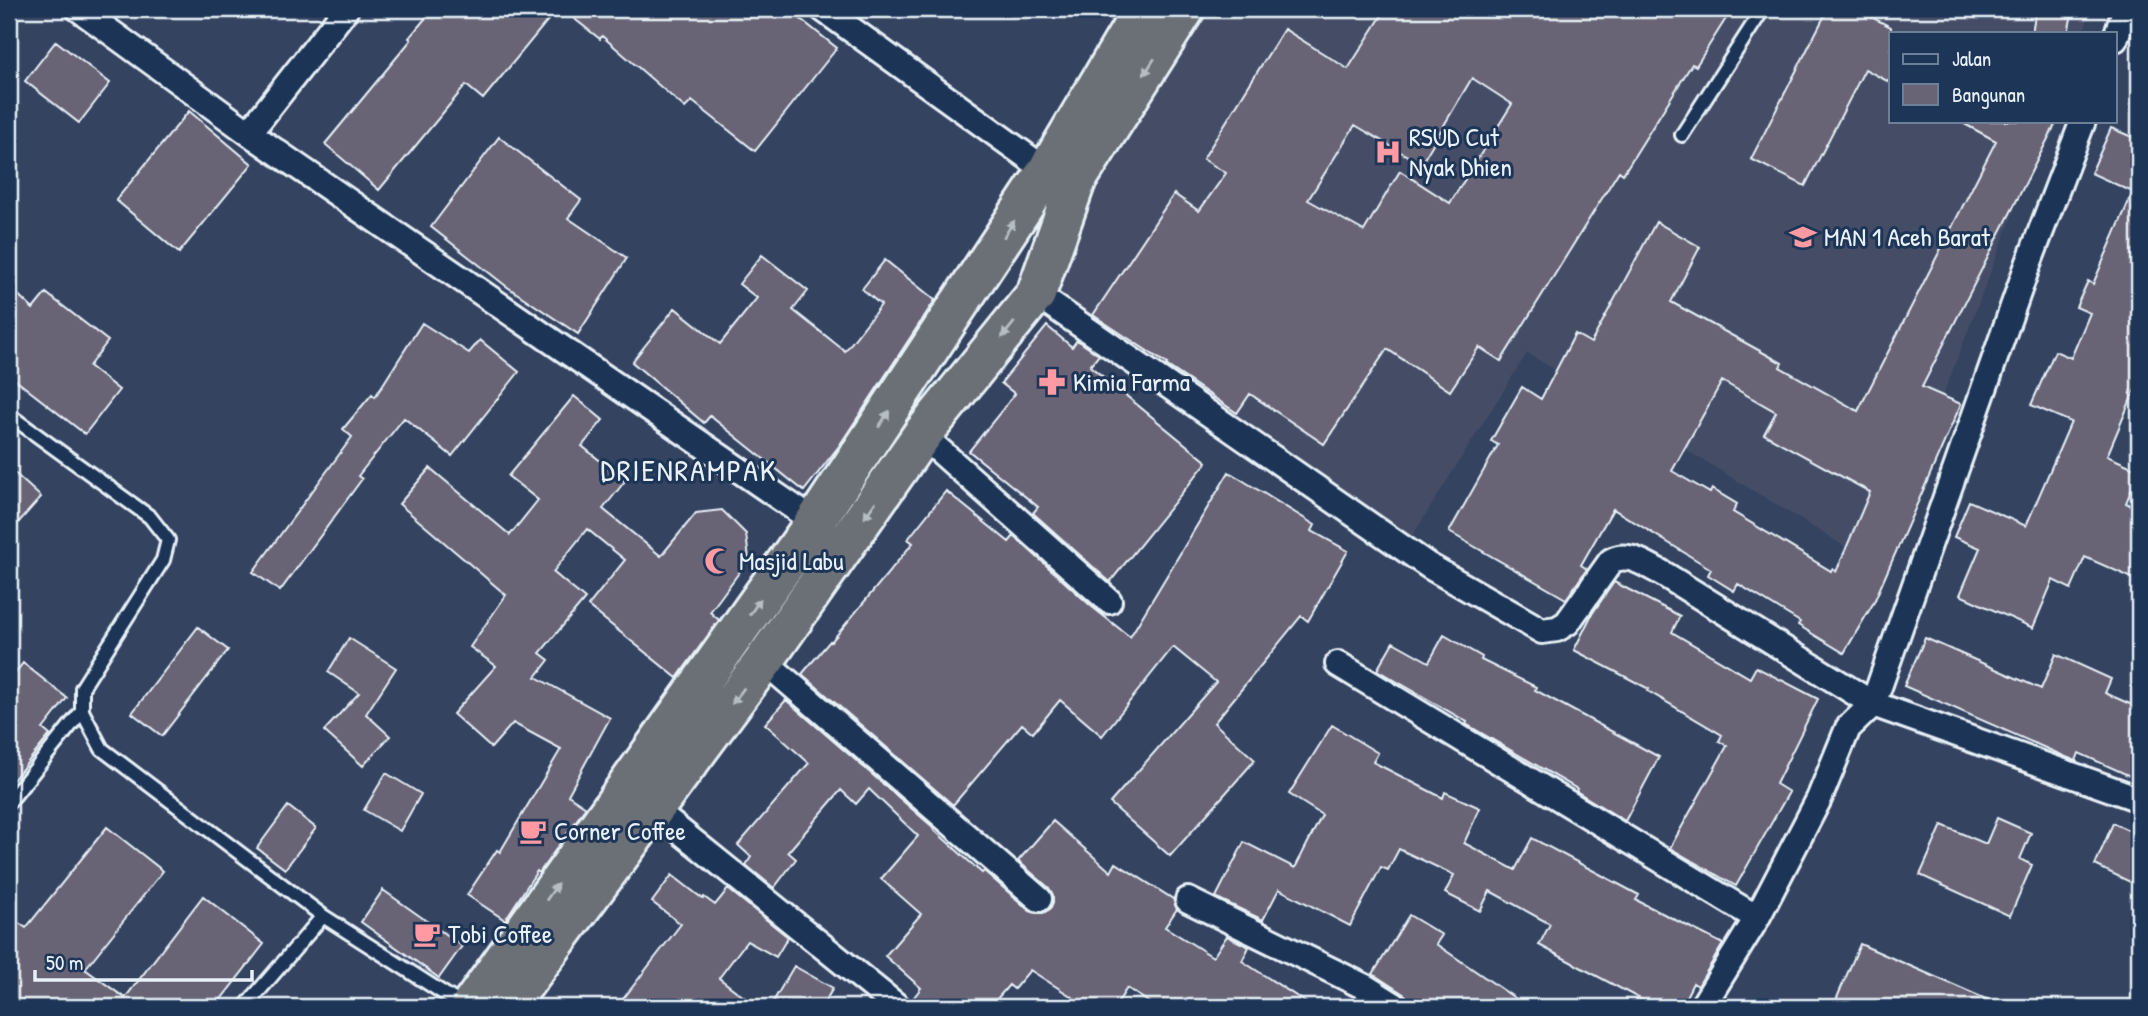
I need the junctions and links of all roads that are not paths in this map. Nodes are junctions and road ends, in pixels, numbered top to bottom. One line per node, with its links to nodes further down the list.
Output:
1 (79, 9): 10 (street)
2 (346, 9): 10 (street)
3 (822, 9): 12 (street)
4 (1143, 9): 12 (highway)
5 (1185, 9): 13 (highway, one-way to 13)
6 (1763, 9): 11 (lane)
7 (2126, 9): 8 (street)
8 (2116, 36)
9 (2083, 122): 20 (street)
10 (250, 133): 16 (street)
11 (1682, 135)
12 (1048, 171): 16 (highway, one-way to 12)
13 (1036, 294): 15 (highway, one-way to 15); 20 (street)
14 (9, 415): 21 (lane)
15 (922, 435): 17 (street); 18 (highway, one-way to 18)
16 (815, 522): 30 (highway, one-way to 16)
17 (1109, 601)
18 (764, 661): 24 (highway, one-way to 24); 25 (street)
19 (1338, 664): 28 (street)
20 (1872, 704): 22 (street); 28 (street)
21 (82, 711): 23 (lane); 27 (lane)
22 (2139, 799)
23 (9, 802)
24 (653, 810): 31 (highway); 32 (street)
25 (1039, 899)
26 (1188, 900): 33 (street)
27 (323, 916): 29 (lane); 30 (lane)
28 (1757, 918): 34 (street)
29 (245, 1007)
30 (468, 1007)
31 (507, 1007)
32 (898, 1007)
33 (1397, 1007)
34 (1702, 1007)

